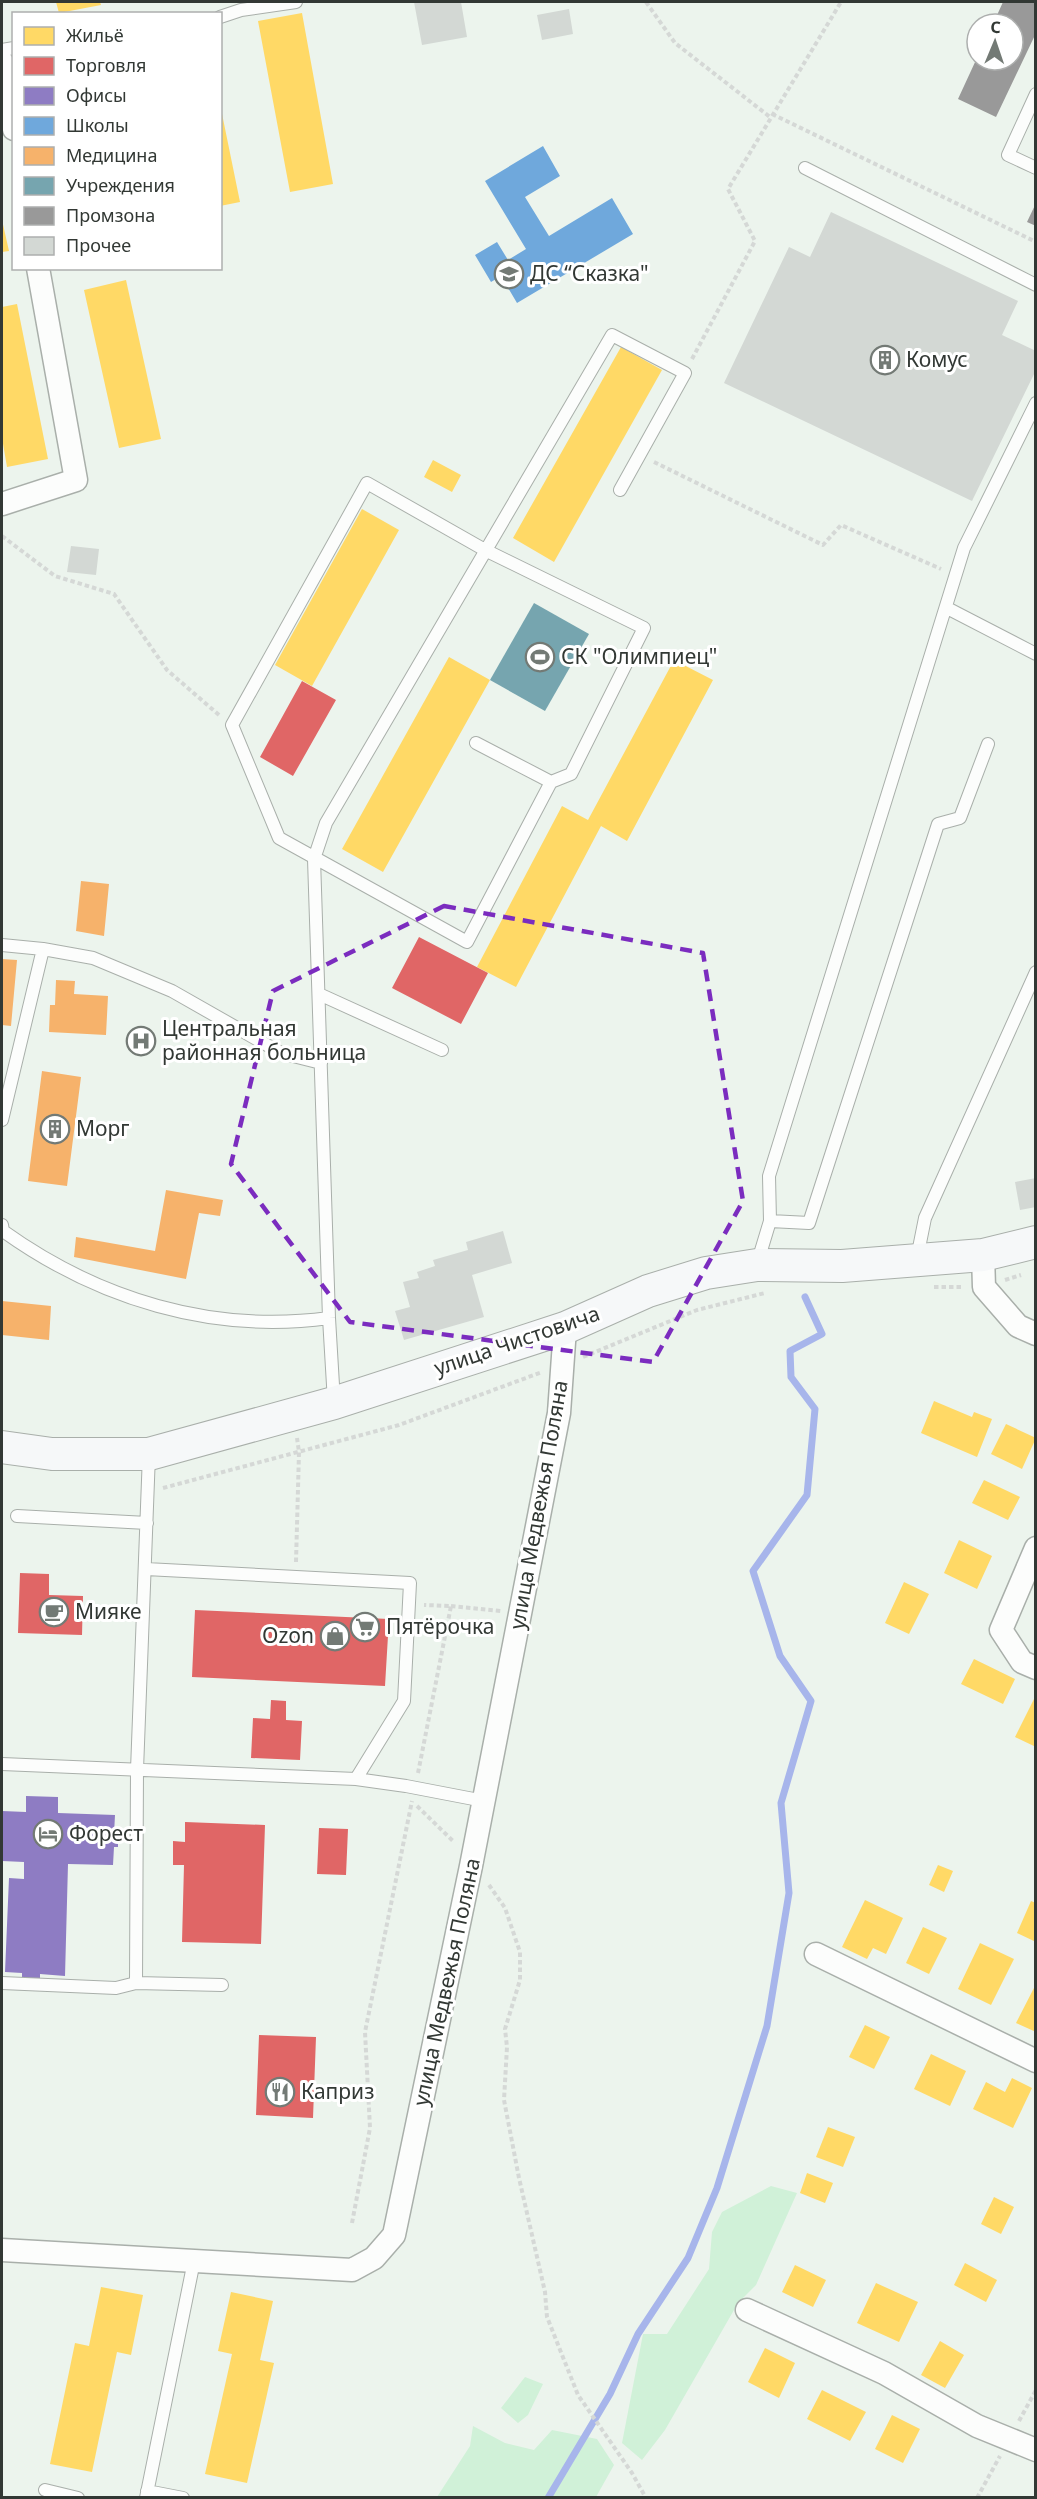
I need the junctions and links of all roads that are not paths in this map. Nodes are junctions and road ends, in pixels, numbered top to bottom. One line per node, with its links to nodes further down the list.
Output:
1 (296, 2): 2 (lane)
2 (222, 16)
3 (2, 62): 5 (street)
4 (1035, 94): 7 (lane)
5 (12, 118)
6 (805, 168): 9 (lane)
7 (1035, 168)
8 (38, 270): 12 (street)
9 (1035, 285)
10 (1035, 403): 14 (lane)
11 (620, 490): 13 (lane)
12 (2, 504)
13 (485, 550): 18 (lane); 19 (lane); 19 (lane)
14 (947, 608): 15 (lane); 27 (lane)
15 (1035, 654)
16 (476, 743): 18 (lane)
17 (988, 744): 27 (lane)
18 (551, 782): 19 (lane)
19 (314, 859): 23 (lane)
20 (2, 945): 21 (lane)
21 (43, 949): 25 (lane); 26 (lane)
22 (1035, 972): 31 (lane)
23 (319, 994): 24 (lane); 25 (lane)
24 (442, 1050)
25 (321, 1063): 33 (lane)
26 (2, 1120)
27 (770, 1221): 32 (lane)
28 (2, 1225): 33 (lane)
29 (1035, 1242): 30 (street, улица Чистовича)
30 (983, 1255): 31 (street, улица Чистовича); 35 (street)
31 (921, 1274): 32 (street, улица Чистовича)
32 (765, 1278): 34 (street, улица Чистовича)
33 (329, 1317): 36 (lane)
34 (565, 1328): 36 (street, улица Чистовича); 47 (street, улица Медвежья Поляна)
35 (1035, 1334)
36 (334, 1402): 38 (street, улица Чистовича)
37 (2, 1448): 38 (street, улица Чистовича)
38 (149, 1454): 40 (lane)
39 (17, 1516): 40 (lane)
40 (147, 1523): 42 (lane)
41 (1035, 1548): 43 (street)
42 (146, 1569): 45 (lane); 46 (lane)
43 (1035, 1668)
44 (2, 1764): 45 (lane)
45 (137, 1770): 46 (lane); 50 (lane)
46 (356, 1779): 47 (lane)
47 (484, 1801): 54 (street, улица Медвежья Поляна)
48 (816, 1954): 52 (street)
49 (2, 1983): 50 (lane)
50 (136, 1983): 51 (lane)
51 (222, 1985)
52 (1035, 2061)
53 (2, 2250): 54 (street, улица Медвежья Поляна)
54 (194, 2261): 58 (lane)
55 (747, 2310): 56 (street)
56 (1035, 2450)
57 (45, 2490): 59 (lane)
58 (146, 2494): 60 (lane)
59 (78, 2498)
60 (183, 2498)

